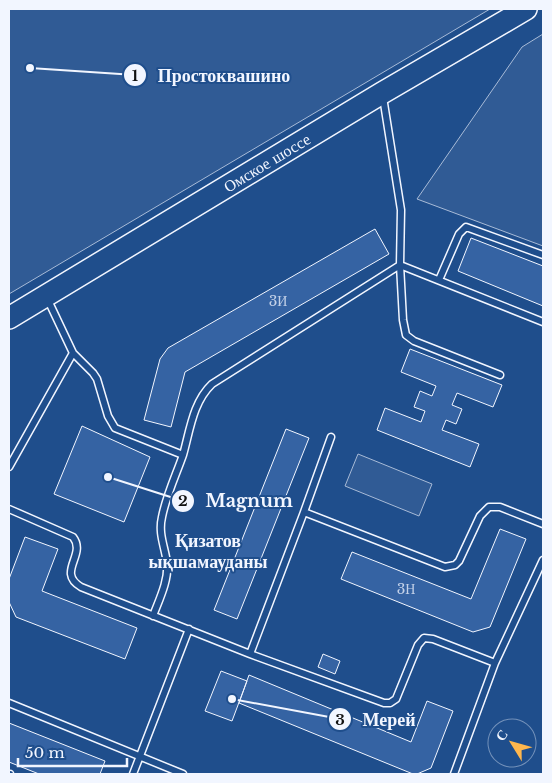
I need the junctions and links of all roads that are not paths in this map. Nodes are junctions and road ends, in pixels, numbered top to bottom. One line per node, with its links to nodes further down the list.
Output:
1 (526, 9): 2 (highway, Омское шоссе)
2 (382, 94): 4 (lane); 6 (highway, Омское шоссе)
3 (543, 255): 5 (lane)
4 (400, 265): 5 (lane); 10 (lane); 12 (lane)
5 (439, 280): 8 (lane)
6 (45, 295): 7 (highway, Омское шоссе); 9 (lane)
7 (9, 318)
8 (543, 322)
9 (73, 353): 12 (lane); 13 (lane)
10 (500, 375)
11 (331, 437): 15 (lane)
12 (183, 454): 18 (lane)
13 (9, 467)
14 (9, 509): 18 (lane)
15 (304, 512): 16 (lane); 20 (lane)
16 (543, 524)
17 (543, 560): 21 (lane)
18 (153, 616): 19 (lane)
19 (188, 629): 20 (lane); 23 (lane)
20 (250, 654): 21 (lane)
21 (495, 663): 26 (lane)
22 (9, 703): 23 (lane)
23 (140, 756): 24 (lane); 25 (lane)
24 (133, 774)
25 (183, 774)
26 (454, 774)

